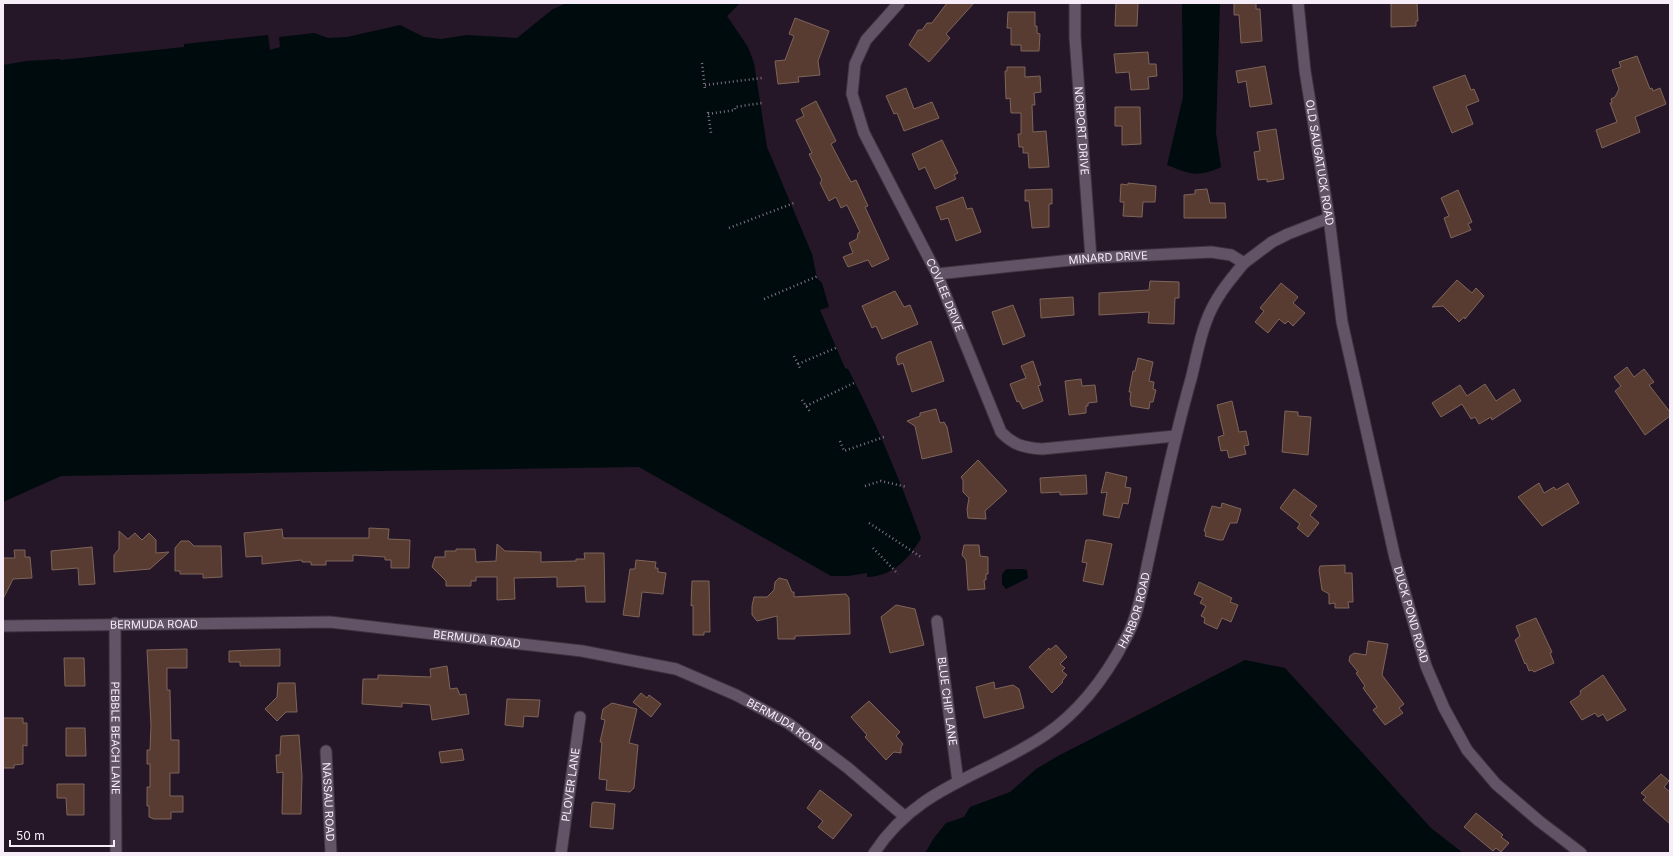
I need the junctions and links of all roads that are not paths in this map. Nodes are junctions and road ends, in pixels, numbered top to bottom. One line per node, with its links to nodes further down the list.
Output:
1 (899, 3): 7 (street, COVLEE DRIVE)
2 (1075, 3): 5 (street, NORPORT DRIVE)
3 (1298, 3): 4 (street, OLD SAUGATUCK ROAD)
4 (1329, 218): 6 (street); 8 (street, OLD SAUGATUCK ROAD)
5 (1091, 258): 6 (street, MINARD DRIVE); 7 (street, MINARD DRIVE)
6 (1244, 263): 9 (street, HARBOR ROAD)
7 (937, 274): 9 (street, COVLEE DRIVE)
8 (1342, 322): 21 (street, DUCK POND ROAD)
9 (1175, 436): 15 (street, HARBOR ROAD)
10 (937, 621): 15 (street, BLUE CHIP LANE)
11 (115, 623): 12 (street, BERMUDA ROAD); 16 (street, BERMUDA ROAD); 17 (street, PEBBLE BEACH LANE)
12 (3, 626)
13 (580, 717): 19 (street, PLOVER LANE)
14 (326, 751): 18 (street, NASSAU ROAD)
15 (958, 782): 16 (street, HARBOR ROAD)
16 (904, 816): 20 (street, HARBOR ROAD)
17 (116, 853)
18 (331, 853)
19 (562, 853)
20 (874, 853)
21 (1581, 853)

